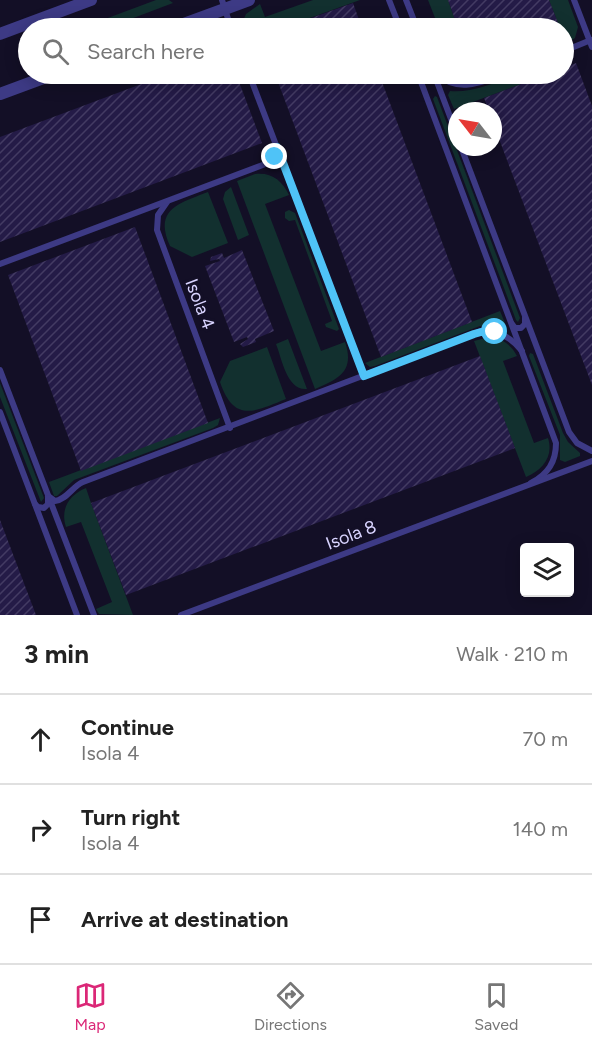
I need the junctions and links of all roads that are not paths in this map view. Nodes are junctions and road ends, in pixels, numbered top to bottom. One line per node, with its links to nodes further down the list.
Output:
1 (91, 0): 7 (street)
2 (249, 0): 6 (street)
3 (389, 0): 9 (lane)
4 (406, 0): 10 (lane)
5 (574, 0): 13 (lane)
6 (223, 5): 8 (street)
7 (43, 18)
8 (195, 18)
9 (396, 18)
10 (413, 18)
11 (18, 27): 12 (street)
12 (0, 34)
13 (591, 43): 14 (lane)
14 (574, 48)
15 (27, 84): 21 (street)
16 (253, 84): 25 (lane)
17 (422, 84): 23 (lane)
18 (438, 84): 22 (lane)
19 (452, 84): 20 (lane)
20 (472, 84)
21 (0, 94)
22 (442, 94): 23 (lane); 24 (lane)
23 (427, 99): 30 (lane)
24 (448, 110)
25 (277, 147): 27 (lane); 34 (lane)
26 (464, 156): 29 (lane)
27 (175, 197): 28 (lane); 36 (lane, Isola 4)
28 (0, 264)
29 (525, 318): 30 (lane); 31 (lane)
30 (511, 324): 32 (lane)
31 (537, 349): 32 (lane); 37 (lane)
32 (522, 353): 34 (lane); 39 (lane)
33 (0, 370): 40 (lane)
34 (364, 376): 36 (lane)
35 (0, 412): 41 (lane)
36 (230, 428): 40 (lane)
37 (592, 451)
38 (592, 461): 39 (lane, Isola 8)
39 (531, 483): 46 (lane, Isola 8)
40 (48, 497): 41 (lane); 42 (lane)
41 (34, 503): 43 (lane)
42 (60, 529): 43 (lane); 45 (lane)
43 (46, 534): 44 (lane)
44 (77, 615)
45 (94, 615)
46 (181, 615)

